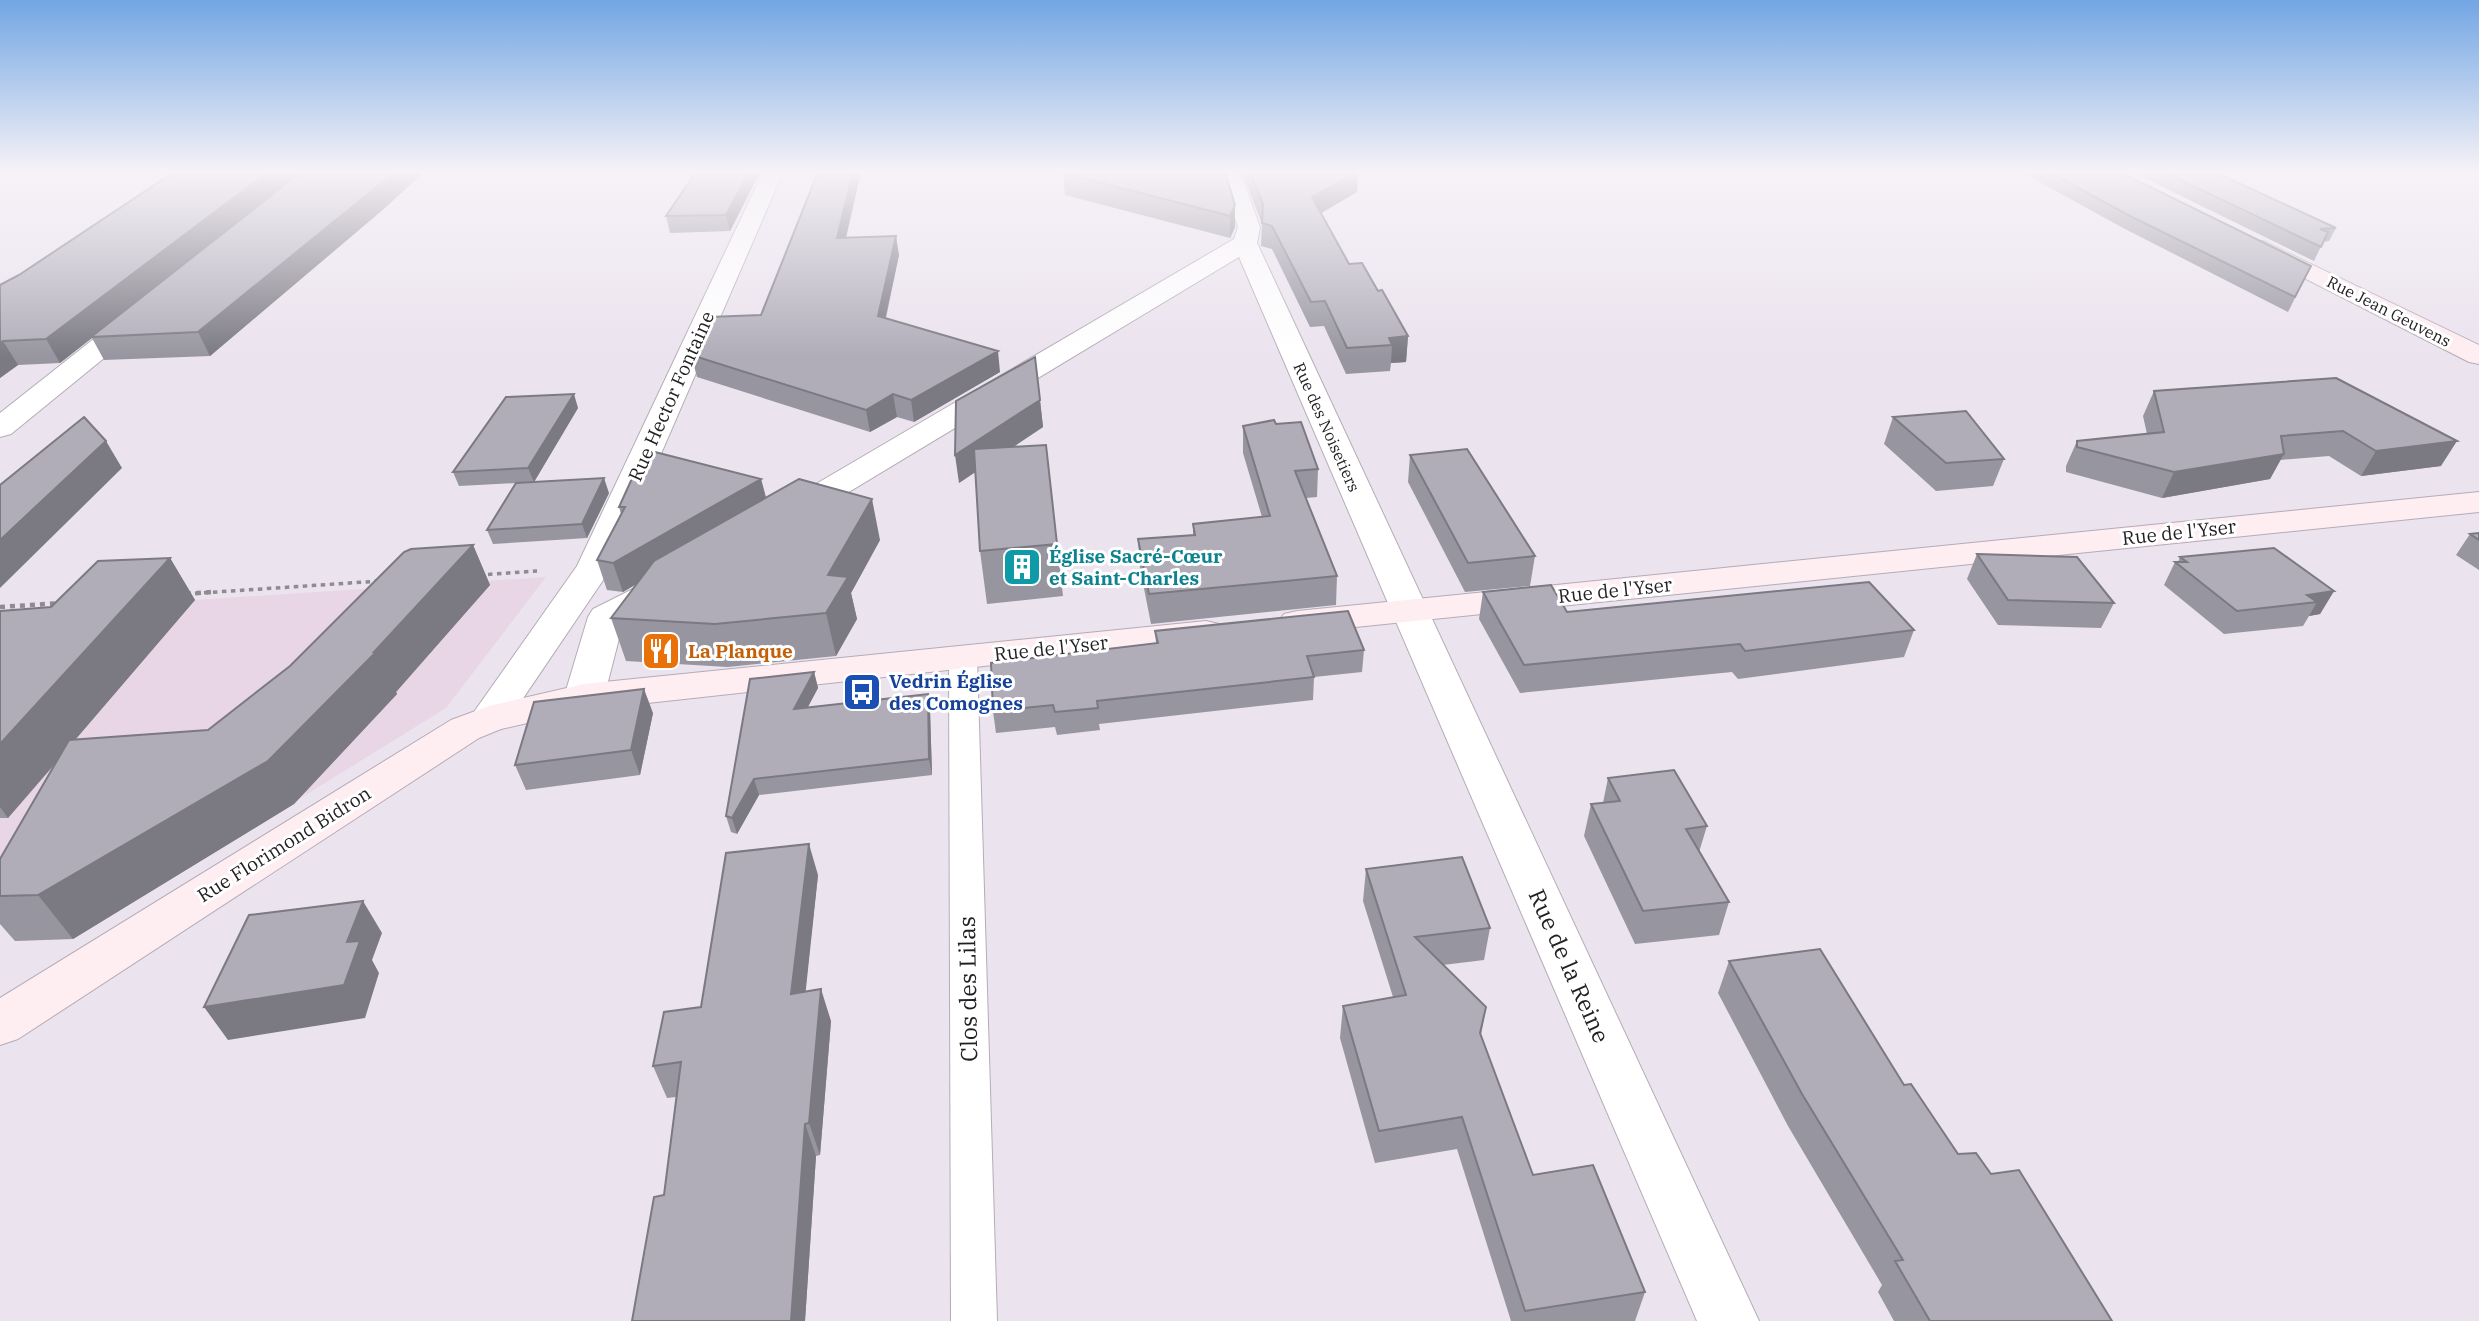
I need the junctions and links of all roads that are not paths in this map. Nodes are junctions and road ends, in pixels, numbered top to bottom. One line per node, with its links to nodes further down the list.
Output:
1 (745, 234): 11 (street, Rue Hector Fontaine)
2 (1247, 234): 4 (street)
3 (2247, 240): 6 (street, Rue Jean Geuvens)
4 (1245, 243): 9 (street); 12 (street, Rue des Noisetiers)
5 (160, 300): 7 (street)
6 (2479, 356)
7 (0, 428)
8 (2479, 502): 12 (street, Rue de l'Yser)
9 (760, 531)
10 (690, 572): 13 (street)
11 (566, 609): 13 (street); 16 (street, Rue Hector Fontaine)
12 (1410, 611): 14 (street, Rue de l'Yser); 19 (street, Rue de la Reine)
13 (606, 617): 15 (street)
14 (963, 658): 15 (street, Rue de l'Yser); 18 (lane, Clos des Lilas)
15 (584, 697): 16 (street, Rue Florimond Bidron)
16 (489, 719): 17 (street, Rue Florimond Bidron)
17 (0, 1024)
18 (974, 1321)
19 (1728, 1321)

